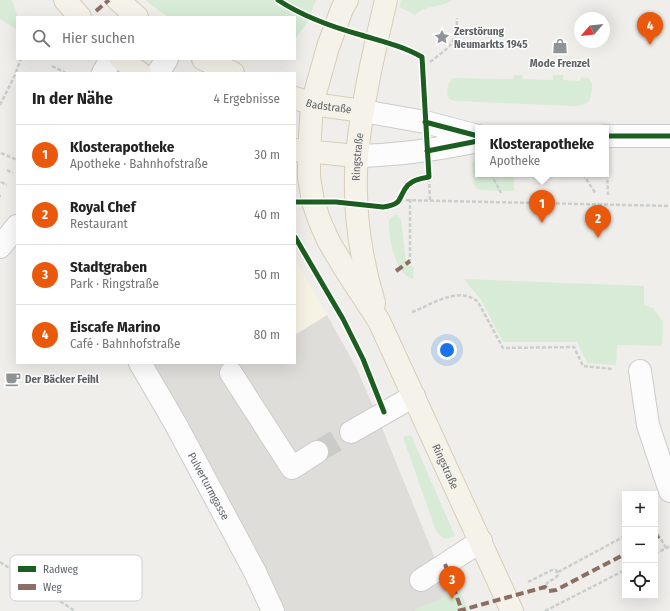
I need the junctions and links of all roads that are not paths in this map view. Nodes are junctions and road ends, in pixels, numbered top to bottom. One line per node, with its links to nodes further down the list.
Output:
1 (65, 0): 5 (main road)
2 (118, 0): 6 (main road)
3 (347, 0): 15 (main road, Ringstraße)
4 (386, 0): 16 (main road, Ringstraße)
5 (79, 16)
6 (136, 16)
7 (110, 60): 11 (street)
8 (122, 60): 12 (main road)
9 (166, 60): 13 (street)
10 (205, 60): 14 (main road)
11 (104, 72)
12 (139, 72)
13 (159, 72)
14 (231, 72)
15 (304, 101): 16 (main road, Badstraße); 21 (main road, Ringstraße)
16 (363, 111): 17 (street); 22 (main road, Ringstraße)
17 (475, 135)
18 (609, 136): 19 (street)
19 (670, 136)
20 (475, 143): 22 (street)
21 (302, 151): 22 (main road); 23 (main road, Ringstraße)
22 (357, 156): 23 (main road, Ringstraße)
23 (379, 321): 27 (main road, Ringstraße)
24 (141, 364): 33 (street, Pulverturmgasse)
25 (640, 371): 30 (street)
26 (231, 373): 29 (street)
27 (414, 396): 28 (street); 31 (main road, Ringstraße)
28 (351, 432)
29 (317, 452)
30 (670, 491)
31 (480, 541): 32 (street); 34 (main road, Ringstraße)
32 (421, 580)
33 (273, 611)
34 (512, 611)

